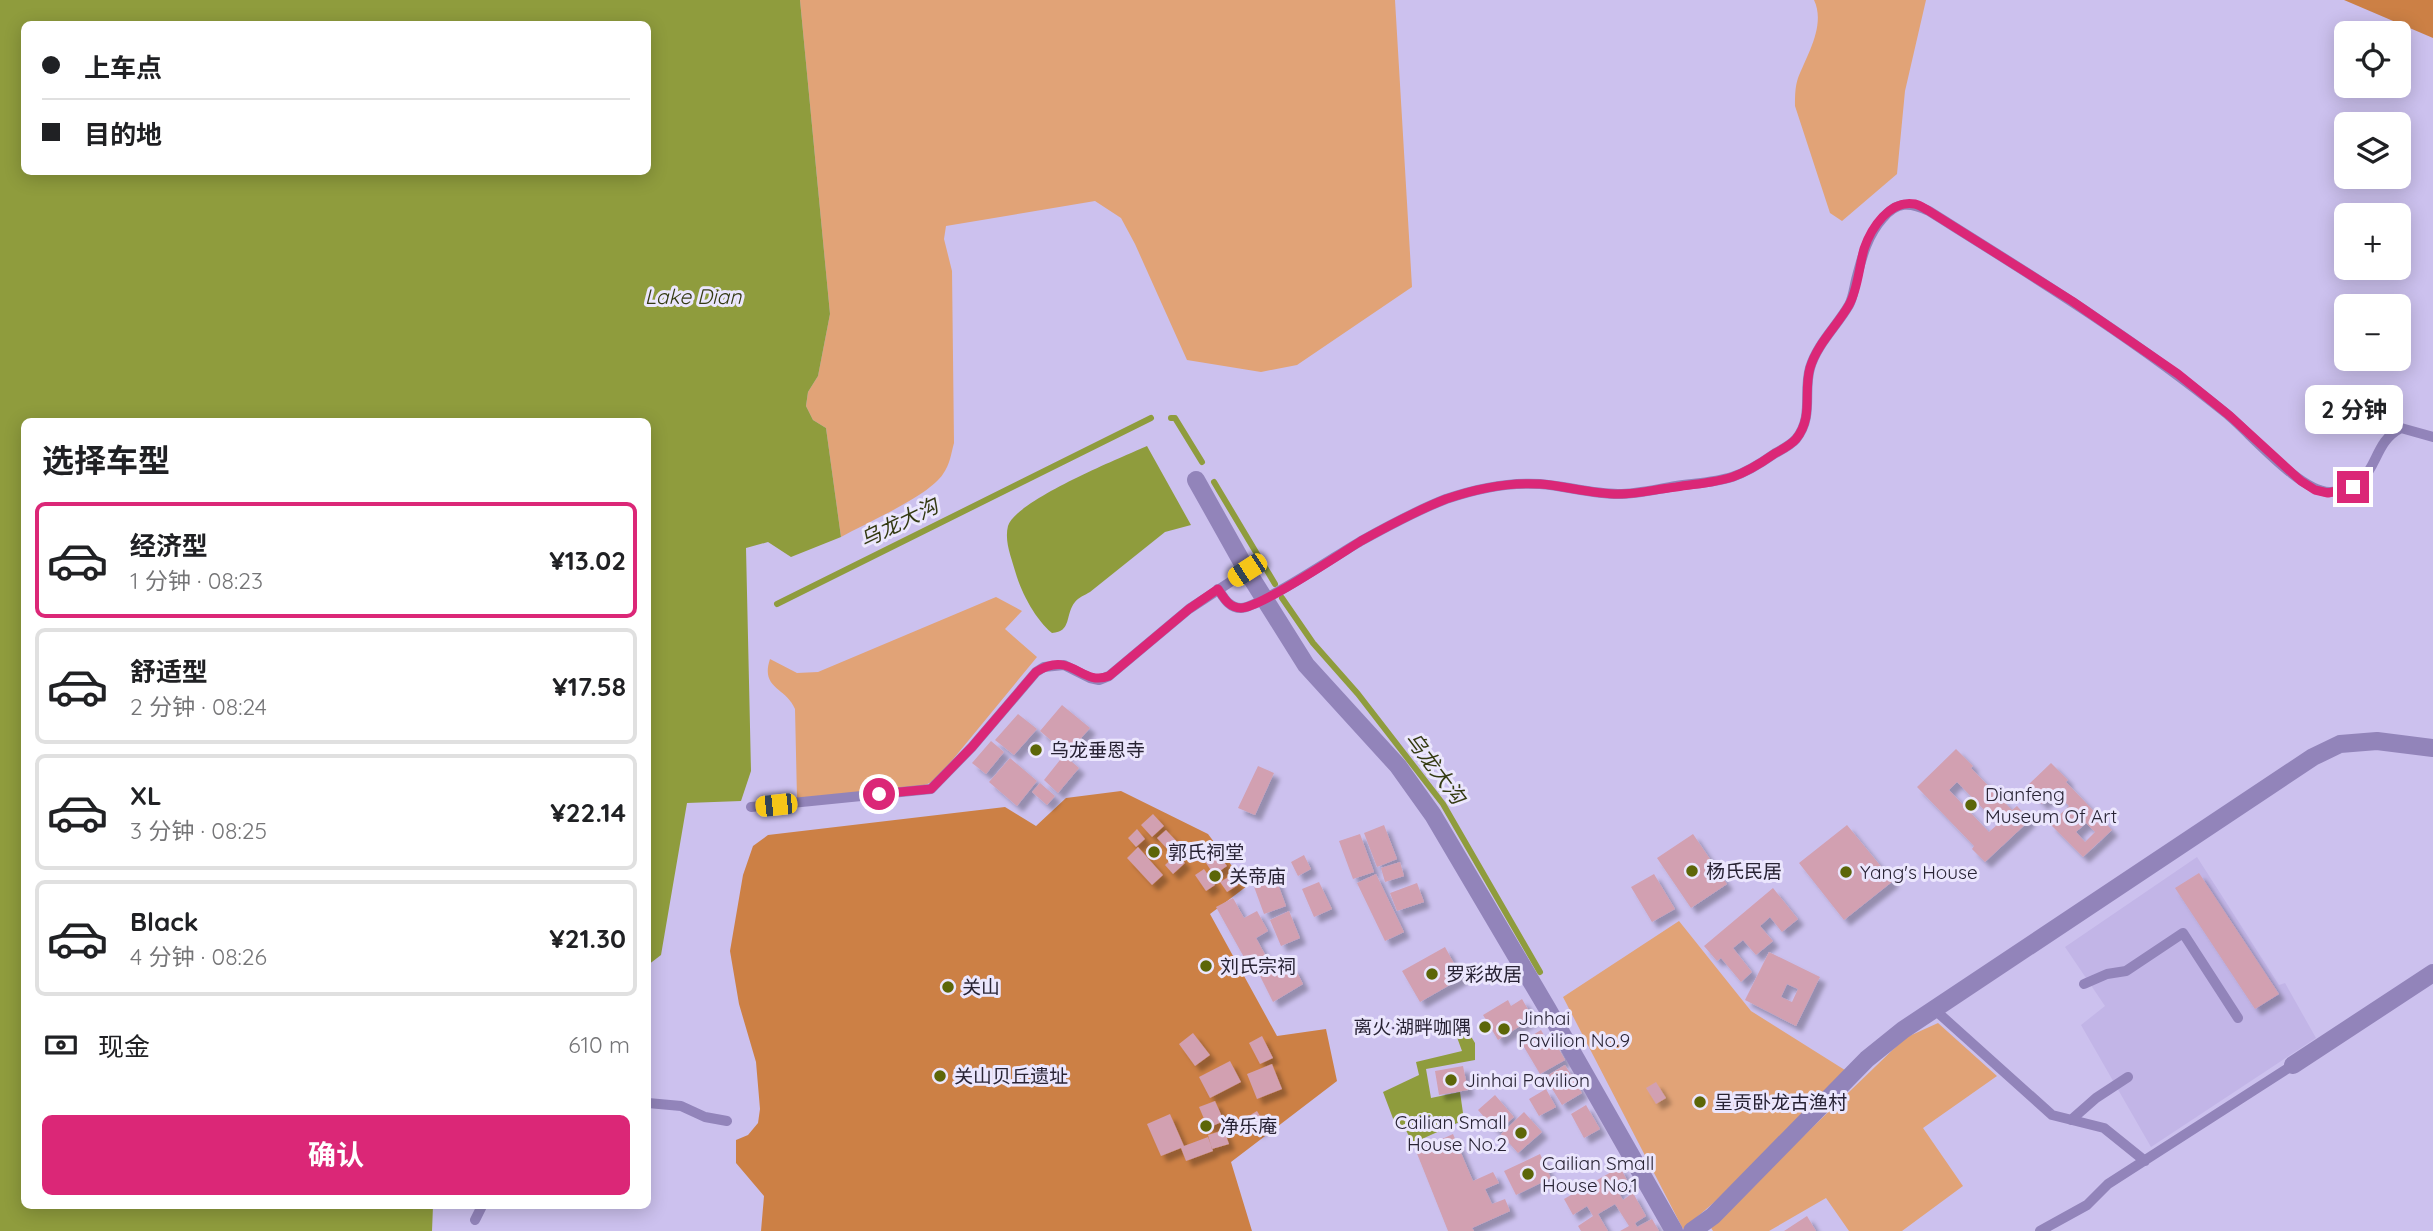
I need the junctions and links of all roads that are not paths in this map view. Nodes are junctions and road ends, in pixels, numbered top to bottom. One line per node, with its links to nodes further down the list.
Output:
1 (2433, 436): 5 (lane)
2 (1196, 480): 3 (street)
3 (1247, 570): 4 (lane); 5 (street)
4 (1218, 589): 5 (lane); 7 (lane)
5 (1265, 599): 20 (street)
6 (2433, 748): 10 (street)
7 (751, 807)
8 (2433, 973): 12 (street)
9 (2084, 984): 11 (lane)
10 (1935, 1010): 15 (lane); 21 (street)
11 (2238, 1018)
12 (2293, 1065): 17 (lane)
13 (2129, 1077): 15 (lane)
14 (651, 1103): 16 (lane)
15 (2071, 1120): 17 (lane)
16 (727, 1121)
17 (2145, 1161): 22 (lane)
18 (480, 1209): 19 (lane)
19 (475, 1220)
20 (1674, 1231)
21 (1692, 1231)
22 (2040, 1231)

